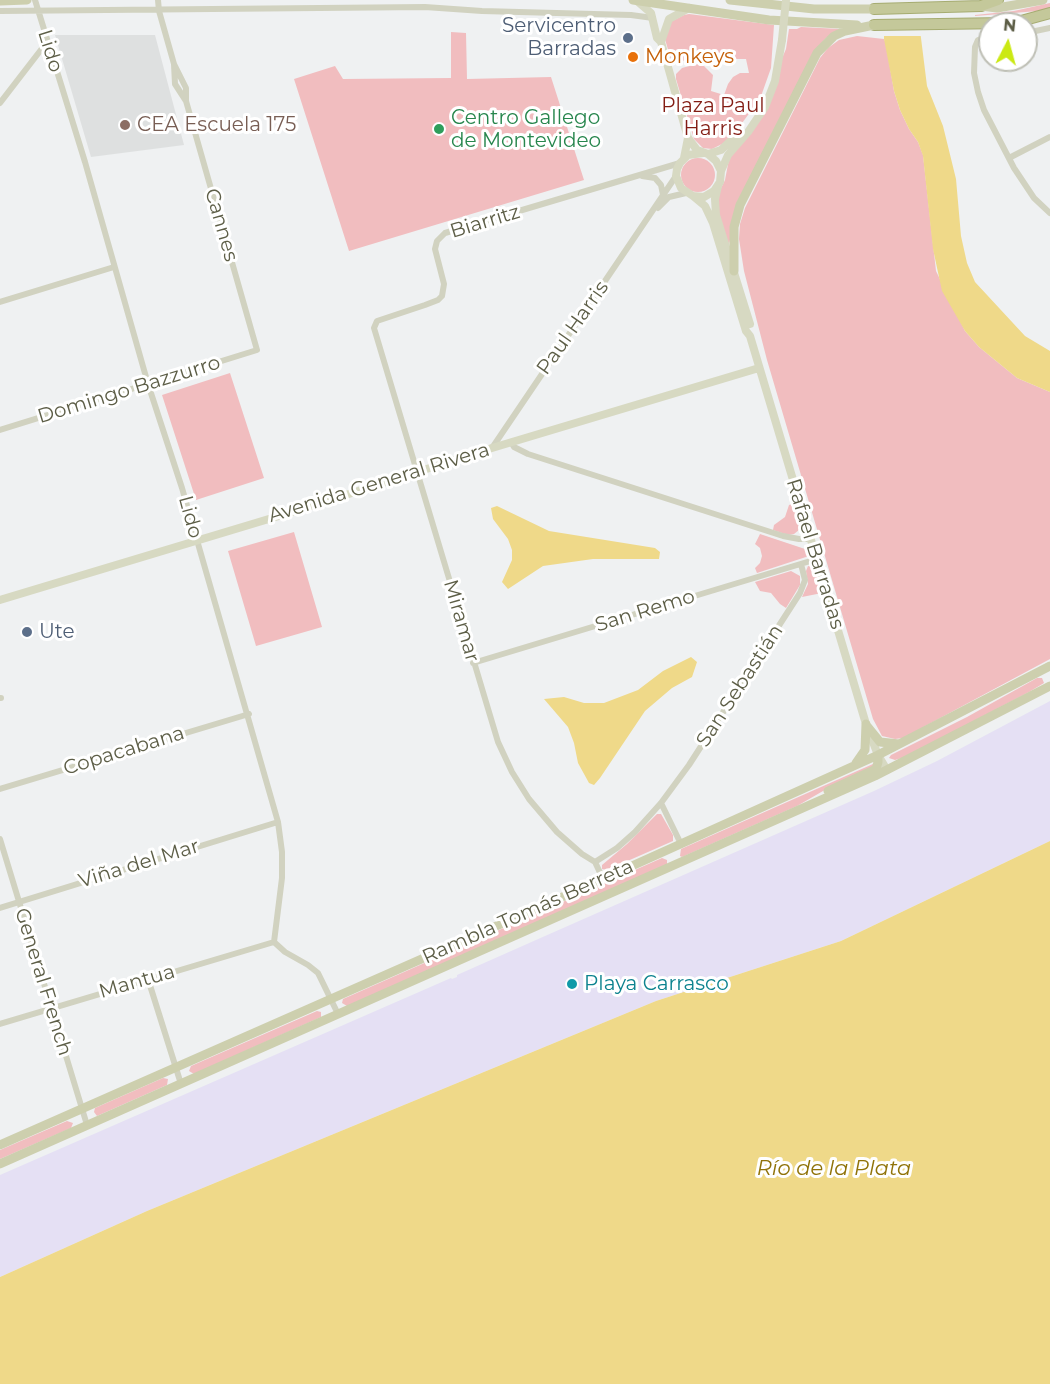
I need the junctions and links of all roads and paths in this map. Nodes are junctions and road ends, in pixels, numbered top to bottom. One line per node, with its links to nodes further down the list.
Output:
1 (27, 0): 10 (main road)
2 (35, 0): 17 (street, Lido)
3 (158, 0): 18 (street, Cannes)
4 (456, 0): 13 (street)
5 (635, 0): 14 (main road); 20 (main road)
6 (730, 0): 11 (main road)
7 (784, 0): 23 (main road, bridge)
8 (998, 0): 12 (highway)
9 (1043, 0): 12 (main road)
10 (0, 1)
11 (743, 1): 15 (main road)
12 (981, 6): 15 (highway)
13 (456, 8): 18 (street); 20 (street)
14 (689, 8): 21 (main road); 22 (main road)
15 (874, 9)
16 (0, 11): 17 (street)
17 (38, 11): 18 (street); 25 (street, Lido)
18 (159, 11): 46 (street, Cannes)
19 (1050, 13): 22 (highway)
20 (653, 18): 21 (main road); 26 (main road)
21 (669, 19): 26 (main road)
22 (874, 25): 42 (main road)
23 (780, 40): 30 (main road); 33 (main road)
24 (978, 40): 31 (street)
25 (47, 42): 27 (street); 41 (street, Lido)
26 (661, 42): 29 (main road)
27 (0, 103)
28 (1050, 137): 31 (street)
29 (688, 138): 30 (main road); 32 (main road)
30 (705, 154): 32 (main road); 33 (main road)
31 (1009, 158): 40 (street)
32 (682, 160): 34 (main road); 35 (street, Biarritz)
33 (721, 171): 36 (main road, Rafael Barradas)
34 (676, 176): 37 (street, Paul Harris); 38 (main road, Rafael Barradas)
35 (633, 177): 37 (street); 44 (street, Biarritz)
36 (718, 186): 38 (main road); 42 (main road, Rafael Barradas)
37 (663, 195): 39 (street, Paul Harris)
38 (689, 195): 39 (street, Paul Harris); 45 (main road, Rafael Barradas)
39 (655, 210): 51 (street, Paul Harris)
40 (1050, 213)
41 (114, 267): 43 (street); 48 (street, Lido)
42 (734, 271): 45 (main road, Rafael Barradas)
43 (0, 302)
44 (374, 331): 52 (street, Miramar)
45 (750, 336): 47 (main road, Rafael Barradas)
46 (257, 350): 48 (street, Domingo Bazzurro)
47 (759, 368): 50 (main road, Avenida General Rivera); 53 (main road, Rafael Barradas)
48 (148, 384): 49 (street, Domingo Bazzurro); 54 (street, Lido)
49 (0, 430)
50 (511, 442): 51 (main road, Avenida General Rivera); 53 (street)
51 (492, 448): 52 (main road, Avenida General Rivera)
52 (417, 472): 54 (main road, Avenida General Rivera); 58 (street, Miramar)
53 (811, 539): 55 (main road, Rafael Barradas)
54 (196, 540): 57 (main road, Avenida General Rivera); 61 (street, Lido)
55 (817, 559): 56 (street, San Remo); 62 (main road, Rafael Barradas)
56 (801, 564): 58 (street, San Remo); 68 (street, San Sebastián)
57 (0, 600)
58 (473, 663): 74 (street, Miramar)
59 (1049, 669): 63 (main road, Rambla Tomás Berreta)
60 (1050, 686): 66 (main road, Rambla Tomás Berreta)
61 (249, 714): 67 (street, Copacabana); 70 (street, Lido)
62 (866, 724): 63 (main road); 64 (main road, Rafael Barradas); 65 (main road)
63 (902, 744): 64 (main road, Rambla Tomás Berreta)
64 (878, 755): 65 (main road, Rambla Tomás Berreta); 66 (main road, Rafael Barradas); 69 (main road)
65 (852, 767): 72 (main road, Rambla Tomás Berreta)
66 (887, 770): 69 (main road, Rambla Tomás Berreta)
67 (0, 789)
68 (661, 804): 72 (street); 74 (street, San Sebastián)
69 (807, 807): 75 (main road, Rambla Tomás Berreta)
70 (278, 822): 77 (street, Viña del Mar); 79 (street, Lido)
71 (0, 839): 77 (street, General French)
72 (681, 844): 73 (main road, Rambla Tomás Berreta)
73 (670, 849): 75 (main road); 76 (main road, Rambla Tomás Berreta)
74 (595, 862): 76 (street, Miramar)
75 (677, 866): 83 (main road, Rambla Tomás Berreta)
76 (603, 879): 81 (main road, Rambla Tomás Berreta)
77 (18, 901): 78 (street, Viña del Mar); 82 (street, General French)
78 (0, 908)
79 (274, 942): 80 (street, Mantua); 81 (street)
80 (148, 979): 82 (street, Mantua); 85 (street)
81 (331, 999): 83 (street); 85 (main road, Rambla Tomás Berreta)
82 (51, 1008): 84 (street, Mantua); 87 (street, General French)
83 (338, 1014): 86 (main road, Rambla Tomás Berreta)
84 (0, 1024)
85 (176, 1068): 86 (street); 87 (main road, Rambla Tomás Berreta)
86 (182, 1084): 88 (main road, Rambla Tomás Berreta)
87 (81, 1110): 88 (street, General French); 89 (main road, Rambla Tomás Berreta)
88 (87, 1125): 90 (main road, Rambla Tomás Berreta)
89 (0, 1145)
90 (0, 1164)

